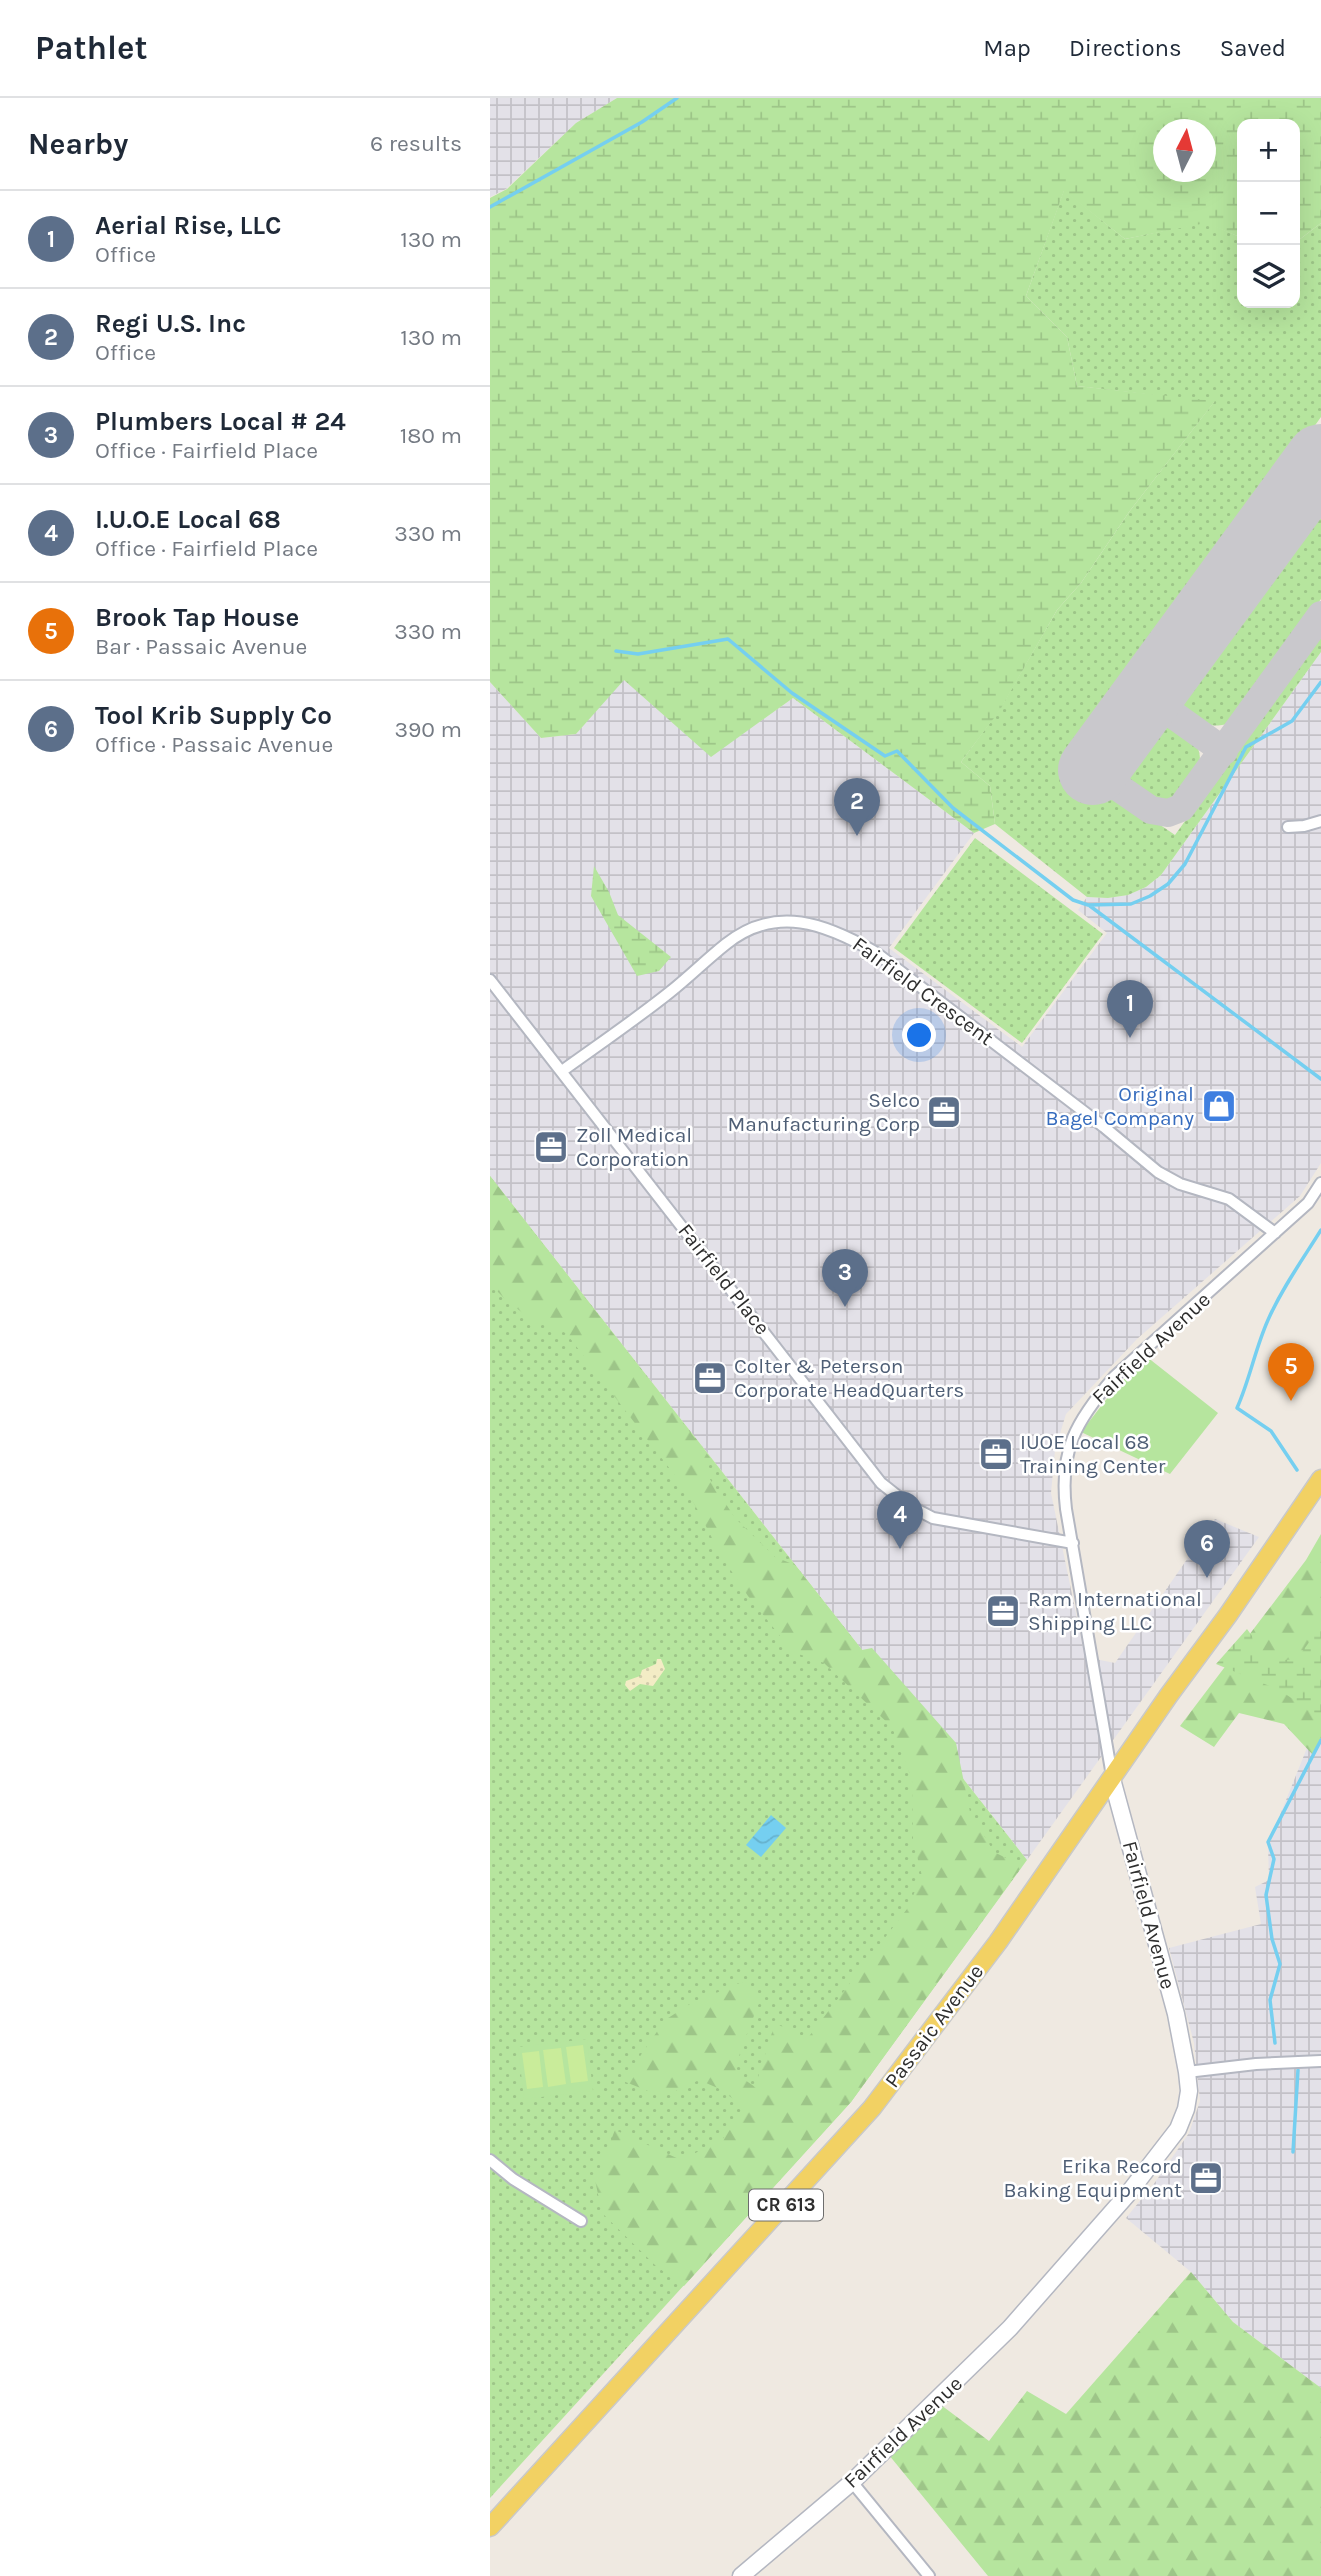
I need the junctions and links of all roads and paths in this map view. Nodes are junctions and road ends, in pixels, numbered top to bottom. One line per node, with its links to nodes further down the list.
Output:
1 (1321, 821): 2 (street)
2 (1288, 827)
3 (490, 980): 4 (street, Fairfield Place)
4 (562, 1071): 6 (street, Fairfield Crescent); 8 (street, Fairfield Place)
5 (1321, 1183): 6 (street, Fairfield Avenue)
6 (1275, 1233): 8 (street, Fairfield Avenue)
7 (1321, 1479): 9 (main road, Passaic Avenue / CR 613)
8 (1073, 1543): 9 (street, Fairfield Avenue)
9 (1112, 1779): 11 (street, Fairfield Avenue); 15 (main road, Passaic Avenue / CR 613)
10 (1321, 2061): 11 (street)
11 (1187, 2072): 14 (street, Fairfield Avenue)
12 (490, 2160): 13 (street)
13 (581, 2221)
14 (852, 2482): 16 (street, Fairfield Avenue); 17 (street)
15 (490, 2527)
16 (741, 2576)
17 (929, 2576)

